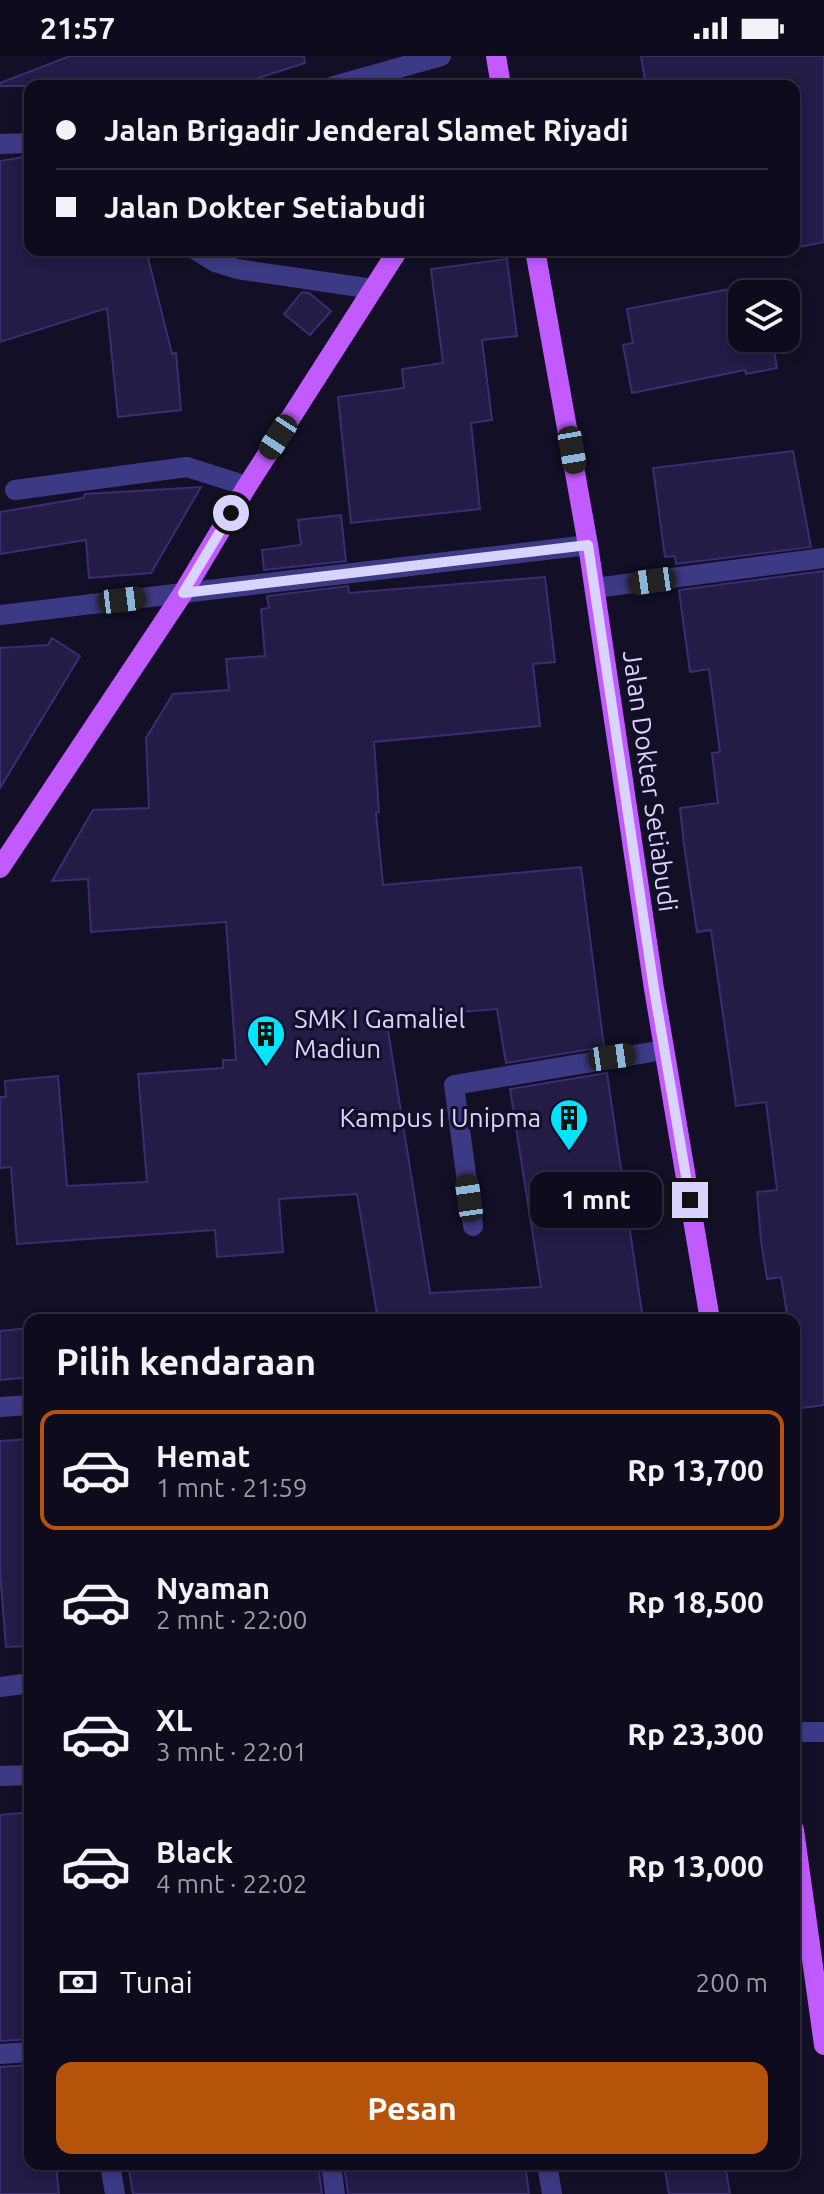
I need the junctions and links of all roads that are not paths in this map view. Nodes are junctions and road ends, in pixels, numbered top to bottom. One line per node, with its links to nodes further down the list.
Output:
1 (441, 56): 3 (street)
2 (496, 56): 4 (main road)
3 (355, 80)
4 (500, 80)
5 (24, 143): 6 (street)
6 (0, 144)
7 (206, 256): 10 (street)
8 (394, 256): 10 (main road)
9 (536, 256): 13 (main road, Jalan Dokter Setiabudi)
10 (373, 289): 11 (main road)
11 (247, 486): 12 (street); 16 (main road)
12 (15, 490)
13 (588, 545): 15 (main road, Jalan Dokter Setiabudi); 16 (street)
14 (824, 558): 15 (street)
15 (595, 588): 19 (main road, Jalan Dokter Setiabudi)
16 (183, 593): 17 (street); 18 (main road)
17 (0, 615)
18 (0, 868)
19 (664, 1050): 20 (street); 21 (main road, Jalan Dokter Setiabudi)
20 (473, 1226)
21 (709, 1314)
22 (24, 1405): 23 (street)
23 (0, 1407)
24 (24, 1684): 25 (street)
25 (0, 1687)
26 (800, 1732): 27 (street)
27 (824, 1732)
28 (24, 1775): 29 (street)
29 (0, 1776)
30 (800, 1873): 31 (main road)
31 (824, 2045)
32 (24, 2052): 33 (street)
33 (0, 2054)
34 (111, 2170): 37 (street)
35 (332, 2170): 38 (street)
36 (548, 2170): 39 (street)
37 (115, 2194)
38 (335, 2194)
39 (552, 2194)

